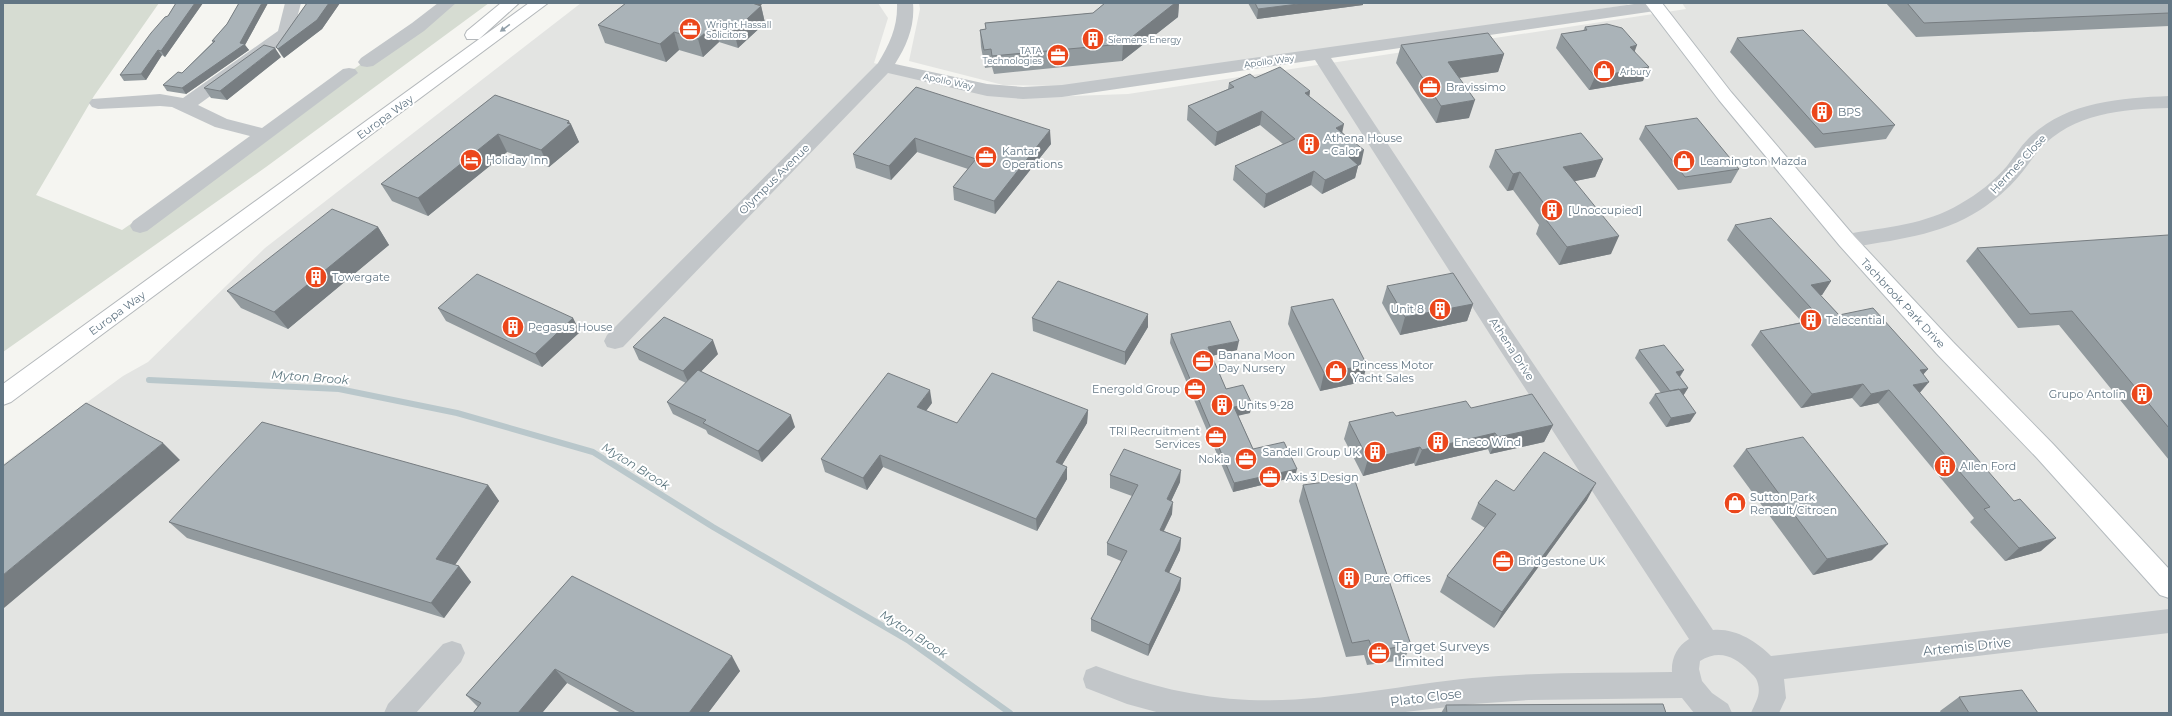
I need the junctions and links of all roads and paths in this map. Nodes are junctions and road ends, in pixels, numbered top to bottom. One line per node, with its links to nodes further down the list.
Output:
1 (293, 3): 15 (street)
2 (448, 3): 10 (street)
3 (511, 3): 8 (main road, Europa Way)
4 (517, 3): 8 (main road)
5 (540, 3): 18 (main road, Europa Way, one-way to 18)
6 (905, 3): 11 (street, Olympus Avenue)
7 (1654, 4): 9 (street, Apollo Way); 19 (main road, Tachbrook Park Drive)
8 (488, 23): 18 (main road, Europa Way)
9 (1320, 54): 11 (street, Apollo Way); 24 (street, Athena Drive)
10 (367, 62)
11 (884, 67): 20 (street, Olympus Avenue)
12 (349, 73): 16 (street)
13 (2169, 102): 19 (street, Hermes Close)
14 (98, 103): 15 (street)
15 (186, 105): 16 (street)
16 (264, 134): 17 (street)
17 (140, 226)
18 (231, 230): 21 (main road, Europa Way)
19 (1846, 241): 22 (main road, Tachbrook Park Drive)
20 (615, 341)
21 (3, 396)
22 (2169, 587)
23 (2169, 621): 26 (street, Artemis Drive)
24 (1706, 642): 26 (street); 28 (street)
25 (452, 653): 30 (street)
26 (1766, 669): 29 (street)
27 (1096, 679): 28 (street, Plato Close)
28 (1690, 686): 31 (street)
29 (1769, 711)
30 (398, 713)
31 (1718, 713)

